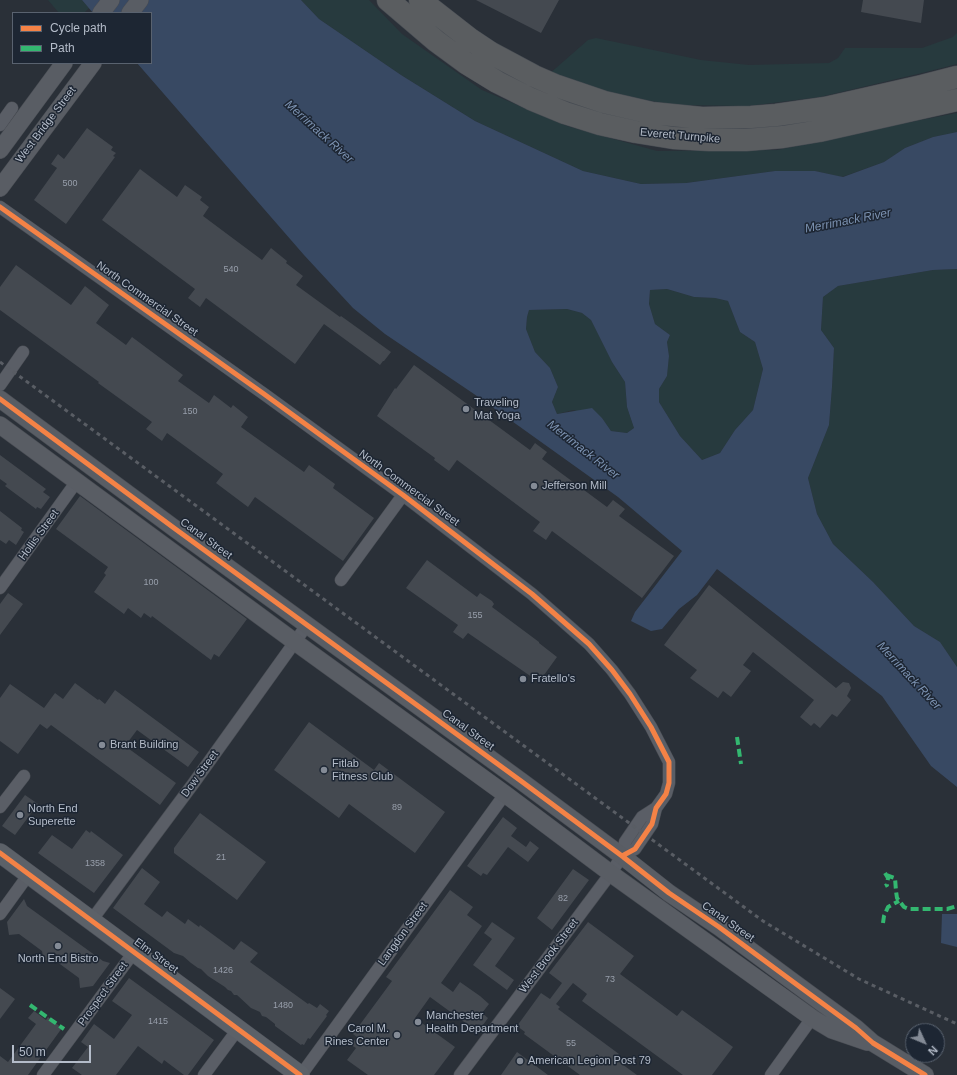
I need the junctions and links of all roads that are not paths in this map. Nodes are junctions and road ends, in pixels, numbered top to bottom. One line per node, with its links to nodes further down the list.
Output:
1 (111, 0): 5 (street)
2 (140, 0): 6 (street)
3 (388, 0): 10 (highway, Everett Turnpike)
4 (420, 0): 9 (highway, Everett Turnpike)
5 (102, 12)
6 (131, 12)
7 (63, 64): 13 (street, West Bridge Street)
8 (92, 64): 14 (street, West Bridge Street)
9 (957, 77)
10 (957, 100)
11 (12, 108): 12 (street)
12 (0, 125)
13 (0, 150)
14 (0, 188)
15 (2, 208): 21 (street, North Commercial Street)
16 (23, 352): 17 (street)
17 (0, 385)
18 (0, 399): 24 (street, Canal Street)
19 (0, 425): 20 (street, Canal Street)
20 (77, 481): 23 (street, Hollis Street); 25 (street, Canal Street)
21 (403, 495): 22 (street); 30 (street, North Commercial Street)
22 (341, 580)
23 (0, 588)
24 (308, 626): 25 (street, Dow Street); 30 (street, Canal Street)
25 (295, 642): 27 (street, Canal Street); 34 (street, Dow Street)
26 (24, 776): 28 (street)
27 (505, 794): 31 (street, Canal Street); 41 (street, Langdon Street)
28 (0, 807)
29 (0, 853): 32 (main road, Elm Street)
30 (622, 856): 31 (street, West Brook Street); 38 (street, Canal Street)
31 (611, 873): 36 (street, Canal Street); 42 (street, West Brook Street)
32 (29, 874): 33 (street); 34 (main road, Elm Street)
33 (0, 914)
34 (92, 920): 35 (main road, Elm Street)
35 (134, 952): 37 (main road, Elm Street); 39 (street, Prospect Street)
36 (812, 1018): 38 (street, Canal Street); 43 (street)
37 (238, 1029): 40 (street); 41 (main road, Elm Street)
38 (873, 1043): 44 (street, Canal Street)
39 (43, 1075)
40 (204, 1075)
41 (300, 1075)
42 (460, 1075)
43 (771, 1075)
44 (925, 1075)

